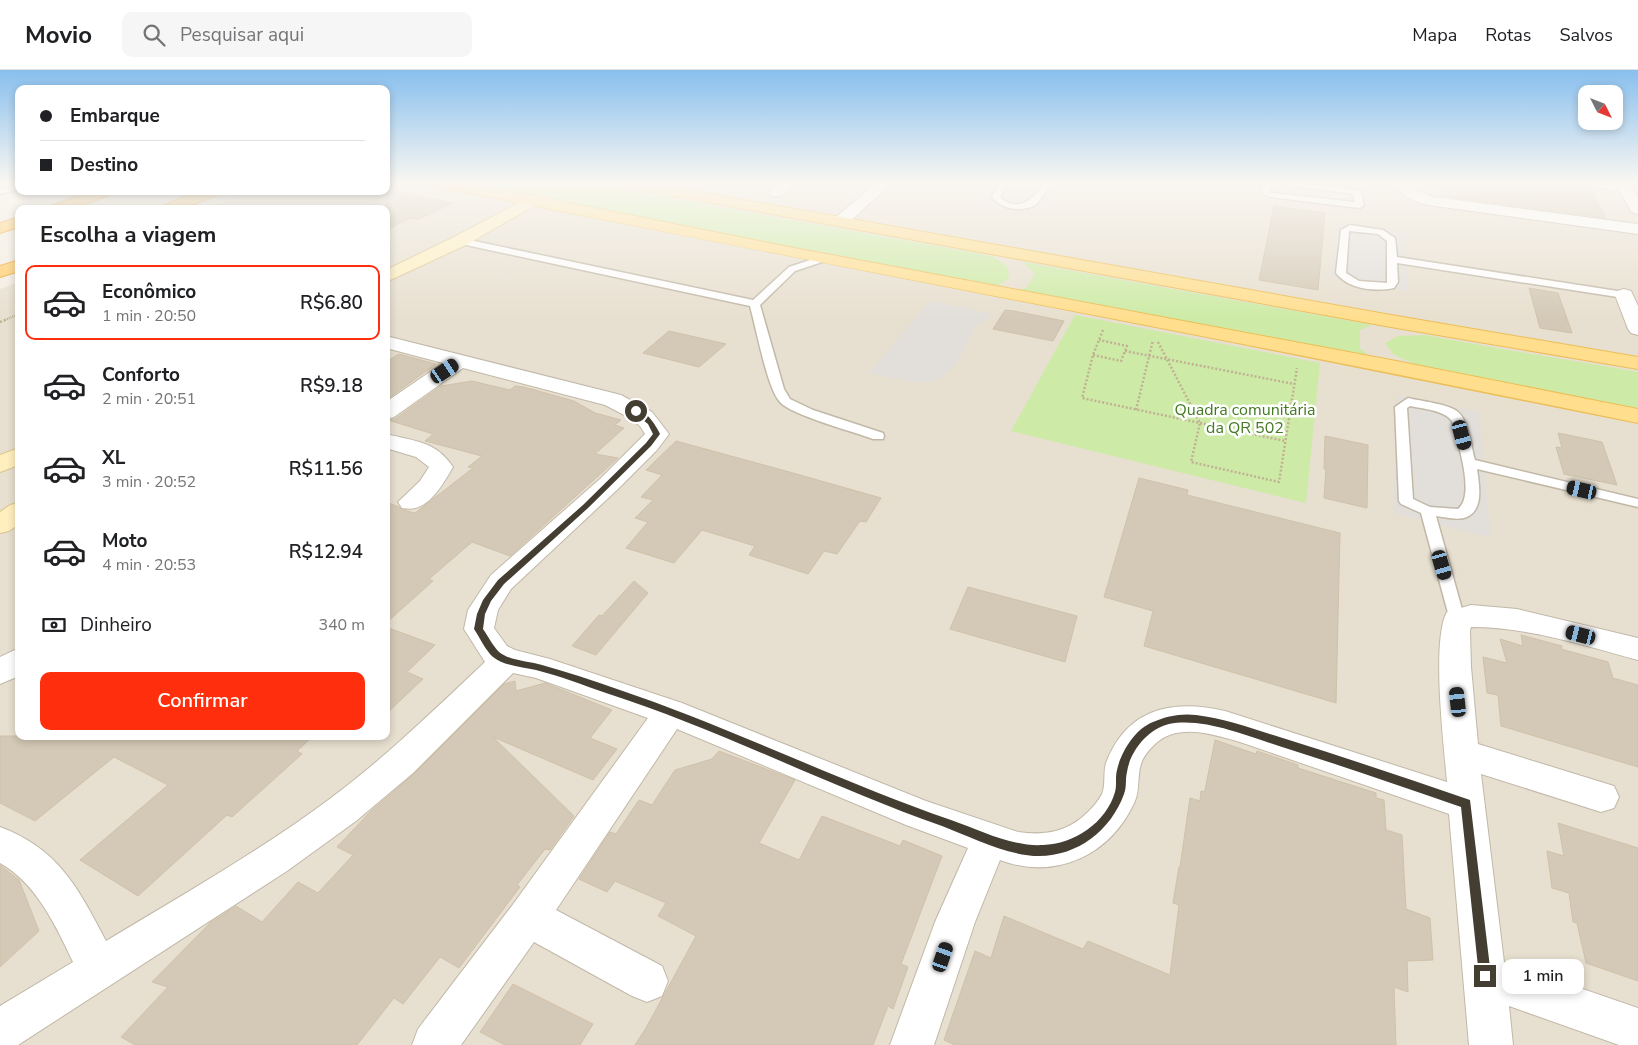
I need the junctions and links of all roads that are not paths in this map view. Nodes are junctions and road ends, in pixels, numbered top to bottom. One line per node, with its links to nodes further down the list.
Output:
1 (453, 228): 11 (street)
2 (482, 228): 7 (street)
3 (651, 228): 10 (main road)
4 (876, 228): 8 (main road)
5 (1349, 228): 9 (lane)
6 (1376, 228): 9 (lane)
7 (460, 241): 14 (street); 17 (lane)
8 (1002, 251): 15 (main road); 18 (main road)
9 (1393, 259): 16 (lane)
10 (791, 261): 15 (main road); 17 (lane)
11 (390, 262)
12 (15, 266): 13 (highway)
13 (0, 272)
14 (390, 275)
15 (981, 289): 23 (main road)
16 (1631, 296): 19 (street)
17 (755, 304): 26 (lane)
18 (1391, 321): 22 (main road); 23 (main road)
19 (1638, 329)
20 (390, 343): 21 (street)
21 (460, 361): 24 (street); 36 (street)
22 (1638, 363)
23 (1391, 366): 25 (main road)
24 (390, 409)
25 (1638, 416)
26 (878, 436)
27 (390, 442): 31 (street)
28 (15, 457): 30 (street)
29 (1469, 463): 32 (lane); 33 (lane); 33 (lane)
30 (0, 465)
31 (411, 502)
32 (1638, 503)
33 (1427, 510): 34 (lane)
34 (1457, 620): 35 (street); 40 (street)
35 (1638, 649)
36 (508, 660): 39 (street); 46 (street)
37 (15, 663): 38 (street)
38 (0, 672)
39 (670, 712): 43 (street); 45 (street)
40 (1463, 754): 41 (street); 42 (street)
41 (1601, 797)
42 (1466, 804): 43 (street); 47 (street)
43 (990, 839): 52 (street)
44 (0, 844): 46 (street)
45 (528, 917): 48 (street); 51 (street)
46 (98, 969): 50 (street)
47 (1485, 976): 49 (street); 53 (street)
48 (647, 980)
49 (1638, 1030)
50 (0, 1031)
51 (434, 1045)
52 (912, 1045)
53 (1491, 1045)

